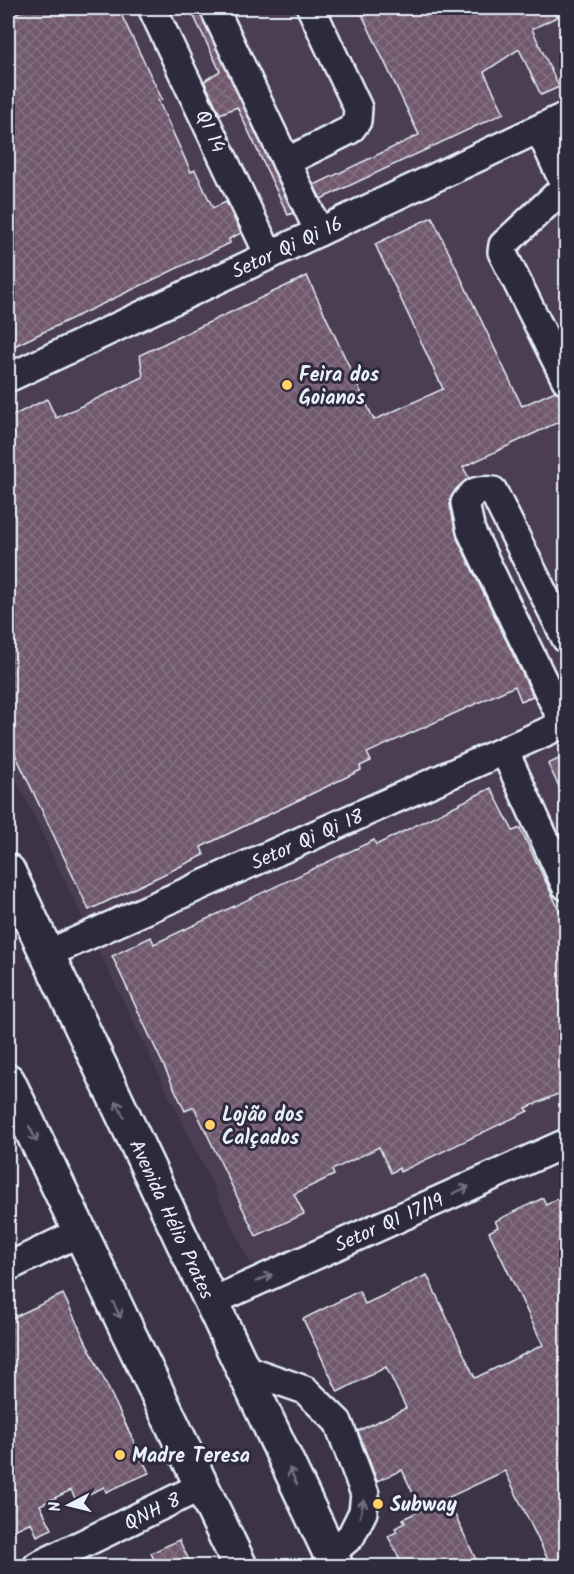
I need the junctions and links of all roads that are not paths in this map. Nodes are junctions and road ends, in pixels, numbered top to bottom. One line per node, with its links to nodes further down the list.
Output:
1 (152, 8): 9 (street, QI 14)
2 (214, 8): 6 (street)
3 (311, 8): 6 (street)
4 (567, 116): 5 (street, Setor Qi Qi 16)
5 (539, 129): 7 (street); 8 (street, Setor Qi Qi 16)
6 (286, 162): 8 (street)
7 (566, 187): 11 (street)
8 (319, 232): 9 (street, Setor Qi Qi 16)
9 (269, 255): 10 (street, Setor Qi Qi 16)
10 (8, 378)
11 (567, 380)
12 (567, 639): 13 (street)
13 (565, 723): 14 (street, Setor Qi Qi 18)
14 (505, 752): 16 (street); 17 (street, Setor Qi Qi 18)
15 (8, 871): 17 (main road, Avenida Hélio Prates)
16 (567, 886)
17 (47, 954): 22 (main road, Avenida Hélio Prates, one-way to 17)
18 (8, 1081): 20 (main road, one-way to 20)
19 (567, 1143): 22 (street, Setor QI 17/19, one-way to 19)
20 (80, 1232): 21 (street); 24 (main road, one-way to 24)
21 (8, 1267)
22 (211, 1302): 23 (main road, Avenida Hélio Prates)
23 (242, 1368): 26 (main road, Avenida Hélio Prates, one-way to 23); 26 (street, one-way to 23)
24 (202, 1486): 25 (main road); 27 (street, QNH 8)
25 (239, 1559)
26 (326, 1562)
27 (37, 1566)

